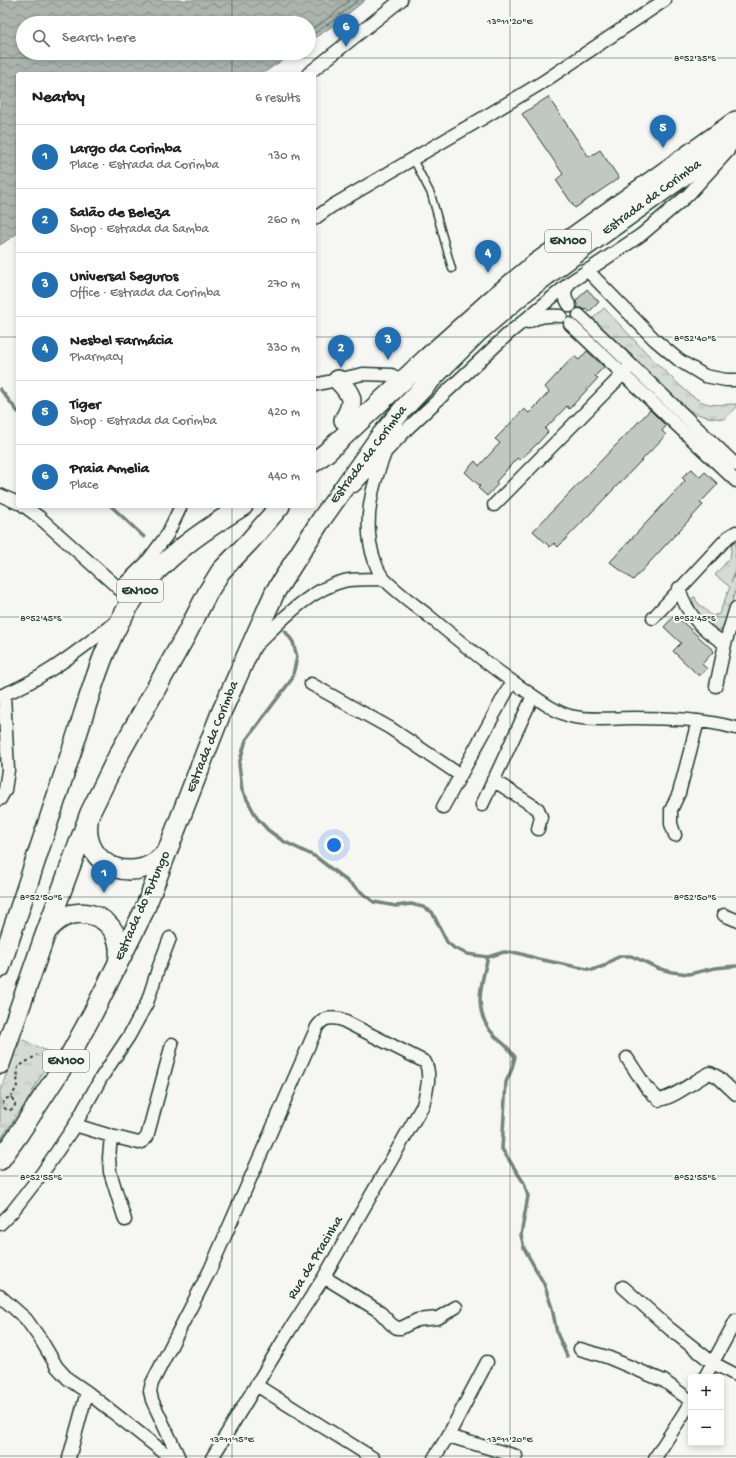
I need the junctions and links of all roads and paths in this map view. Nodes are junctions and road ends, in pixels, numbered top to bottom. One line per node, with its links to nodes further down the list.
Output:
1 (401, 0): 3 (street)
2 (665, 0): 7 (street)
3 (311, 72)
4 (736, 121): 8 (main road, Estrada da Corimba / EN100)
5 (736, 138): 25 (main road, Estrada da Corimba / EN100)
6 (736, 142): 11 (street)
7 (413, 159): 9 (street); 10 (lane)
8 (602, 216): 20 (main road, Estrada da Corimba / EN100); 29 (main road, Estrada da Corimba / EN100)
9 (316, 217)
10 (452, 269)
11 (587, 270): 12 (street); 23 (street)
12 (572, 281): 13 (street); 17 (street)
13 (570, 306)
14 (579, 315): 18 (street)
15 (561, 316): 17 (street)
16 (570, 324): 19 (street)
17 (508, 334): 28 (street)
18 (632, 365): 19 (street); 30 (street)
19 (624, 374): 31 (street); 34 (street)
20 (392, 375): 22 (street); 26 (main road, Estrada da Corimba / EN100)
21 (316, 377): 22 (street)
22 (338, 380): 24 (street); 26 (main road, EN100)
23 (736, 380)
24 (316, 385)
25 (404, 408): 28 (street); 39 (main road, Estrada da Corimba / EN100)
26 (344, 420): 27 (main road, Estrada da Corimba / EN100)
27 (316, 449)
28 (384, 455): 39 (street); 41 (street)
29 (316, 460)
30 (736, 465)
31 (736, 480)
32 (0, 495): 33 (street)
33 (16, 502)
34 (494, 505)
35 (27, 508): 43 (street)
36 (180, 508): 43 (street)
37 (240, 508): 69 (main road, EN100)
38 (278, 508): 60 (main road)
39 (321, 520): 47 (main road, Estrada da Corimba / EN100)
40 (733, 533): 42 (street)
41 (384, 579): 47 (street); 48 (street)
42 (679, 588): 45 (street); 46 (street)
43 (119, 589): 51 (street)
44 (736, 608): 46 (street)
45 (653, 618)
46 (725, 644): 50 (street)
47 (249, 652): 63 (main road, Estrada da Corimba / EN100)
48 (512, 682): 52 (street); 55 (street)
49 (311, 684): 55 (street)
50 (716, 686)
51 (2, 696): 57 (street)
52 (533, 696): 53 (street); 56 (street)
53 (698, 721): 54 (street); 62 (street)
54 (736, 728)
55 (460, 775): 59 (street)
56 (493, 780): 58 (street); 61 (street)
57 (0, 799)
58 (482, 805)
59 (443, 807)
60 (90, 813): 63 (main road); 66 (main road)
61 (538, 829)
62 (675, 835)
63 (170, 845): 68 (main road, Estrada do Futungo / EN100)
64 (724, 915): 65 (street)
65 (736, 920)
66 (44, 938): 68 (main road); 73 (main road)
67 (170, 938): 76 (street)
68 (117, 967): 78 (main road, EN100)
69 (0, 968)
70 (172, 1044): 77 (street)
71 (37, 1055): 75 (path)
72 (627, 1058): 74 (street)
73 (0, 1064)
74 (736, 1094)
75 (11, 1098): 75 (path)
76 (75, 1125): 77 (street); 80 (street)
77 (111, 1136): 79 (street)
78 (0, 1160)
79 (125, 1220)
80 (0, 1224)
81 (324, 1277): 84 (street); 91 (street, Rua da Pracinha); 99 (street, Rua da Pracinha)
82 (623, 1287): 88 (street)
83 (0, 1296): 92 (street)
84 (456, 1307)
85 (736, 1320): 88 (street)
86 (580, 1349): 93 (street)
87 (487, 1362): 95 (street)
88 (713, 1363): 89 (street); 90 (street)
89 (708, 1374)
90 (736, 1375)
91 (256, 1386): 100 (street, Rua da Pracinha); 101 (street)
92 (87, 1392): 97 (street); 98 (street)
93 (688, 1399)
94 (688, 1406): 103 (street)
95 (448, 1436): 96 (street); 102 (street)
96 (516, 1456)
97 (69, 1458)
98 (171, 1458)
99 (179, 1458)
100 (212, 1458)
101 (373, 1458)
102 (434, 1458)
103 (655, 1458)

